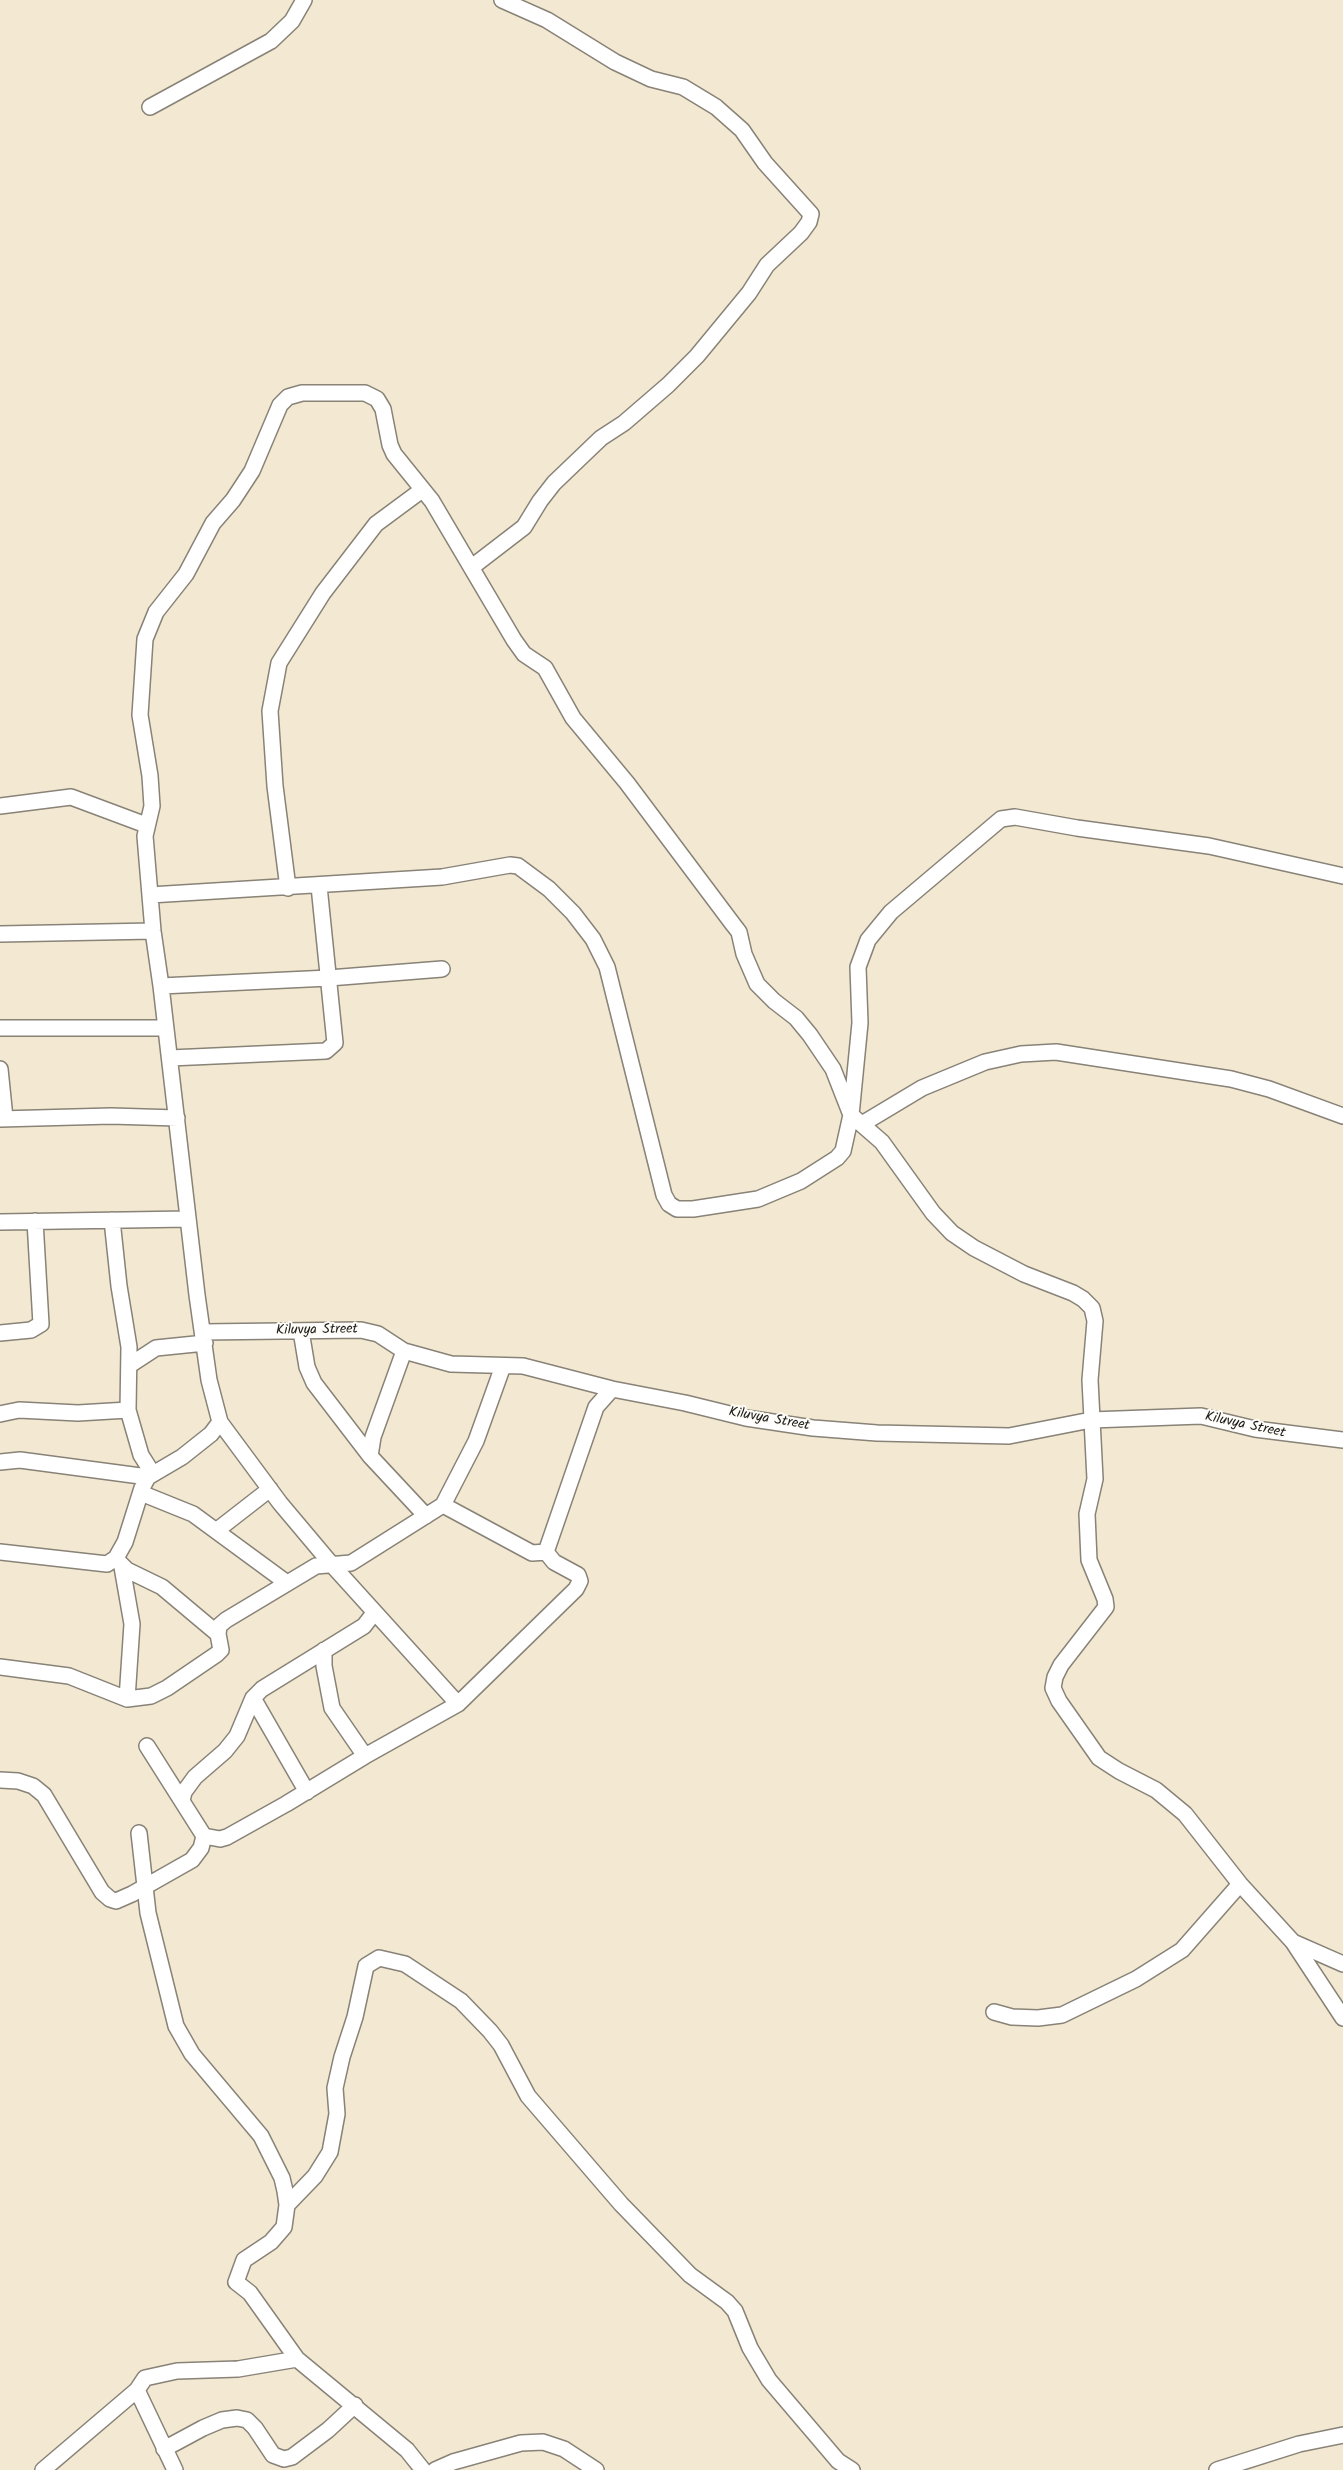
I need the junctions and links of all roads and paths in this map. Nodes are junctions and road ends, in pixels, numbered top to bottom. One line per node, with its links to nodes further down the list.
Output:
1 (304, 0): 3 (street)
2 (502, 0): 5 (street)
3 (150, 107)
4 (422, 490): 5 (street); 7 (street); 10 (street)
5 (472, 567): 24 (street)
6 (0, 806): 7 (street)
7 (146, 825): 11 (street)
8 (1343, 876): 24 (street)
9 (319, 886): 10 (street); 15 (street); 24 (street)
10 (288, 888): 11 (street)
11 (150, 895): 12 (street)
12 (152, 931): 13 (street); 16 (street)
13 (0, 934)
14 (442, 968): 15 (street)
15 (329, 978): 16 (street); 19 (street)
16 (162, 986): 18 (street)
17 (0, 1028): 18 (street)
18 (166, 1028): 19 (street)
19 (170, 1058): 22 (street)
20 (0, 1069): 23 (street)
21 (1343, 1116): 24 (street)
22 (177, 1118): 23 (street); 26 (street)
23 (3, 1119)
24 (857, 1119): 38 (street)
25 (112, 1220): 26 (street); 27 (street); 33 (street)
26 (188, 1220): 31 (street)
27 (35, 1221): 28 (street); 30 (street)
28 (0, 1222)
29 (301, 1331): 31 (street, Kiluvya Street); 32 (street, Kiluvya Street); 43 (street)
30 (0, 1333)
31 (204, 1338): 33 (street, Kiluvya Street); 39 (street)
32 (404, 1350): 34 (street, Kiluvya Street); 43 (street)
33 (130, 1365): 36 (street)
34 (503, 1366): 35 (street, Kiluvya Street); 48 (street)
35 (612, 1389): 40 (street, Kiluvya Street); 52 (street)
36 (128, 1410): 37 (street); 45 (street)
37 (0, 1414)
38 (1091, 1420): 40 (street, Kiluvya Street); 41 (street, Kiluvya Street); 42 (street)
39 (220, 1422): 45 (street); 46 (street)
40 (1074, 1422): 42 (street)
41 (1343, 1440)
42 (1094, 1453): 70 (street)
43 (370, 1456): 49 (street)
44 (0, 1462): 45 (street)
45 (151, 1476): 47 (street)
46 (270, 1489): 50 (street); 54 (street)
47 (141, 1494): 50 (street); 53 (street)
48 (443, 1505): 49 (street); 52 (street)
49 (426, 1516): 54 (street)
50 (216, 1530): 55 (street)
51 (0, 1552): 53 (street)
52 (546, 1552): 62 (street)
53 (119, 1562): 57 (street); 61 (street)
54 (334, 1566): 55 (street); 56 (street)
55 (287, 1583): 57 (street)
56 (374, 1614): 58 (street); 62 (street)
57 (218, 1634): 61 (street)
58 (324, 1650): 60 (street); 64 (street)
59 (0, 1667): 61 (street)
60 (253, 1698): 66 (street); 67 (street)
61 (127, 1699)
62 (458, 1704): 64 (street)
63 (147, 1746): 67 (street)
64 (365, 1756): 66 (street)
65 (0, 1780): 71 (street)
66 (307, 1792): 69 (street)
67 (182, 1801): 69 (street)
68 (139, 1833): 71 (street)
69 (204, 1836): 71 (street)
70 (1240, 1884): 72 (street); 74 (street)
71 (146, 1886): 76 (street)
72 (1293, 1942): 73 (street); 75 (street)
73 (1343, 1964)
74 (994, 2012)
75 (1343, 2018)
76 (286, 2204): 77 (street); 87 (street)
77 (298, 2359): 78 (street); 79 (street)
78 (136, 2390): 81 (street); 82 (street)
79 (355, 2405): 81 (street); 84 (street)
80 (1343, 2435): 88 (street)
81 (164, 2449): 83 (street)
82 (43, 2470)
83 (175, 2470)
84 (423, 2470)
85 (435, 2470): 86 (street)
86 (595, 2470)
87 (852, 2470)
88 (1217, 2470)

